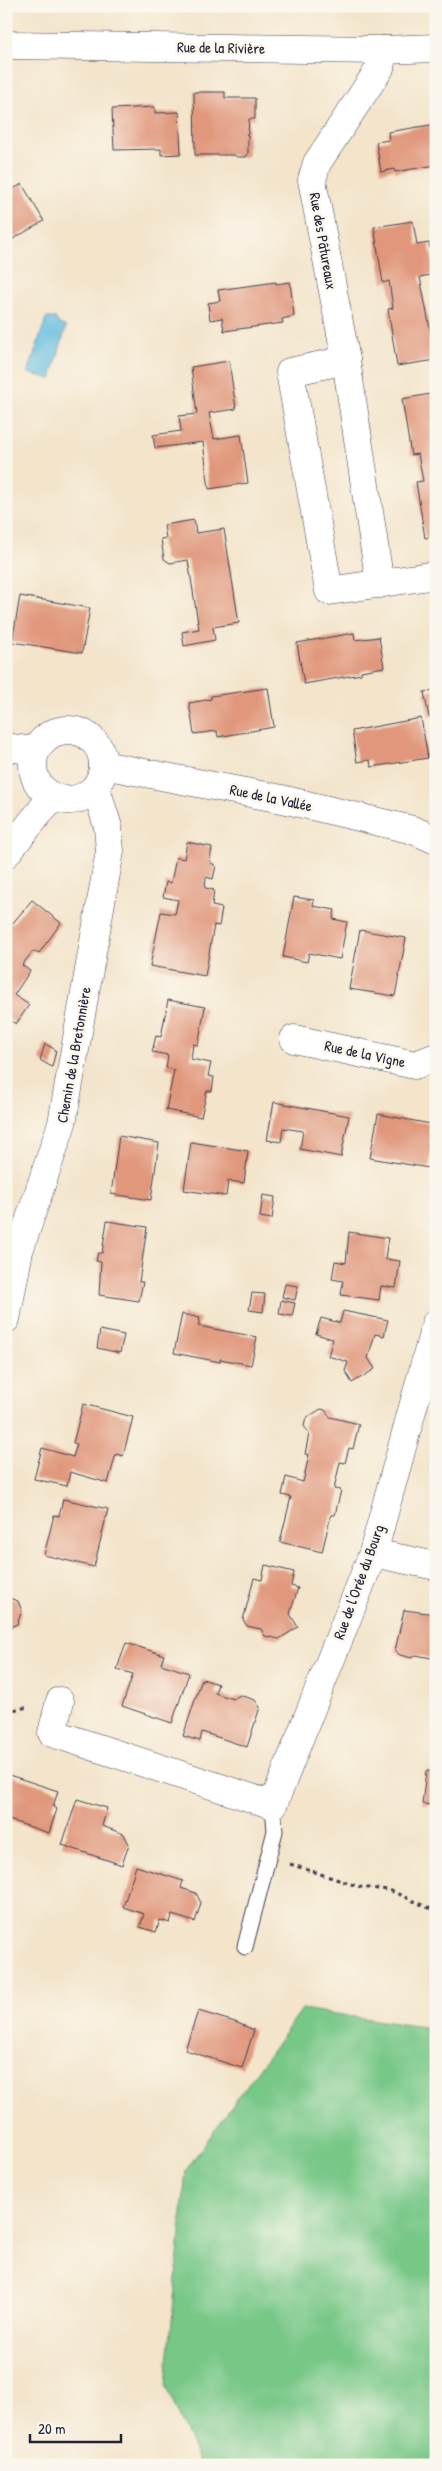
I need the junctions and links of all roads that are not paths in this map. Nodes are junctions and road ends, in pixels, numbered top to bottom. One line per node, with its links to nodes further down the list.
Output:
1 (6, 45): 3 (street, Rue de la Rivière)
2 (436, 48): 3 (street, Rue de la Rivière)
3 (383, 50): 4 (street, Rue des Pâtureaux)
4 (346, 360): 6 (street, Rue des Pâtureaux); 6 (street)
5 (436, 575): 6 (street)
6 (380, 584)
7 (6, 747): 8 (street)
8 (35, 751): 9 (street); 10 (street)
9 (100, 776): 10 (street); 11 (street, Rue de la Vallée); 15 (street, Chemin de la Bretonnière)
10 (52, 797): 12 (street)
11 (436, 840)
12 (6, 854)
13 (294, 1038): 14 (street, Rue de la Vigne)
14 (436, 1057)
15 (6, 1319)
16 (436, 1323): 17 (street, Rue de l'Orée du Bourg)
17 (373, 1552): 18 (street); 20 (street, Rue de l'Orée du Bourg)
18 (436, 1566)
19 (60, 1701): 20 (street)
20 (273, 1805): 21 (lane, Rue de l'Orée du Bourg)
21 (245, 1947)

